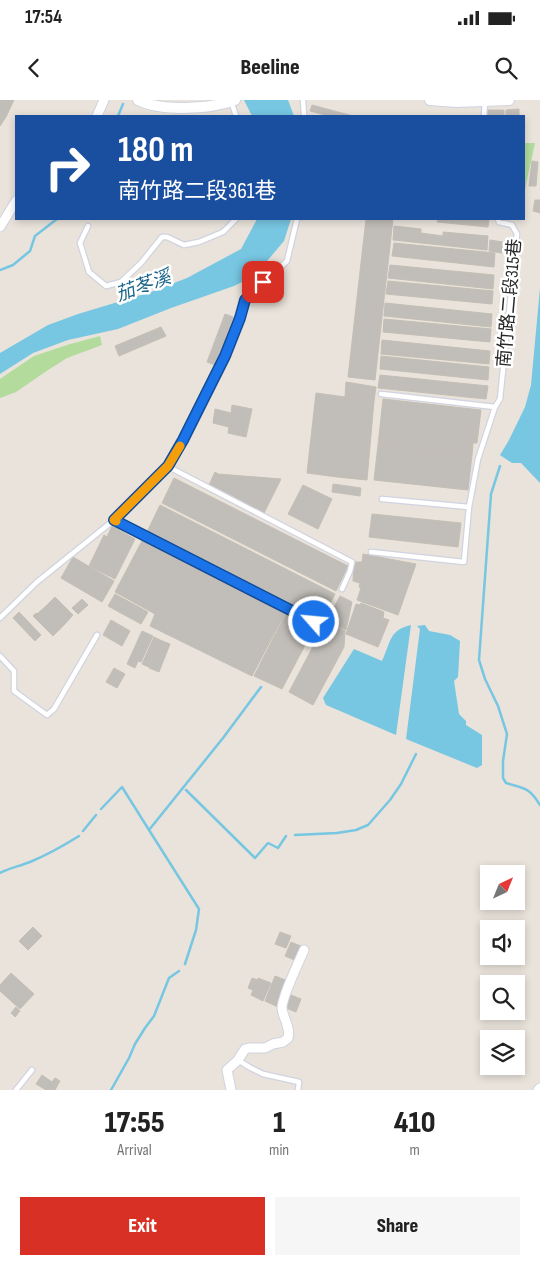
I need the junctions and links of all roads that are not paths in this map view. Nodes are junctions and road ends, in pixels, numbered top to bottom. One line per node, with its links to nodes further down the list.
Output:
1 (104, 100): 8 (street)
2 (138, 100): 6 (street)
3 (303, 100): 10 (lane)
4 (430, 100): 7 (street)
5 (509, 100): 7 (street)
6 (233, 101): 9 (lane)
7 (485, 102): 11 (lane)
8 (97, 115)
9 (236, 115)
10 (304, 115)
11 (484, 115)
12 (15, 203): 17 (street)
13 (235, 220): 16 (lane)
14 (297, 220): 20 (lane)
15 (498, 220): 19 (lane, 南竹路二段315巷)
16 (88, 226)
17 (0, 227)
18 (381, 394): 19 (lane)
19 (495, 407): 22 (lane)
20 (168, 466): 23 (lane); 25 (lane)
21 (382, 499): 22 (lane)
22 (469, 507): 24 (lane)
23 (114, 520): 26 (lane); 27 (lane)
24 (372, 552)
25 (342, 589)
26 (0, 618)
27 (314, 622)
28 (97, 635): 29 (lane)
29 (0, 656)
30 (304, 950): 31 (street)
31 (238, 1060): 34 (street); 35 (lane)
32 (32, 1070): 33 (lane)
33 (16, 1090)
34 (231, 1090)
35 (298, 1090)

